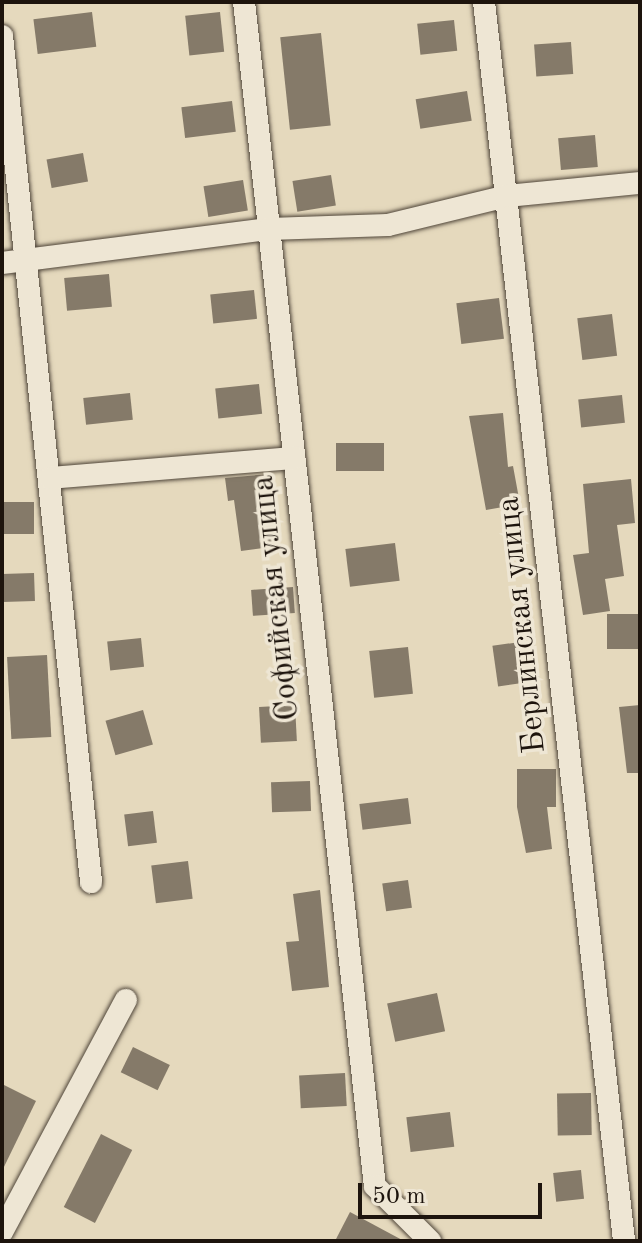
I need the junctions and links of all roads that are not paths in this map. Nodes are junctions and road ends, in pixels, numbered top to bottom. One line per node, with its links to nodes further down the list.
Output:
1 (244, 2): 6 (street, Софийская улица)
2 (484, 2): 5 (street, Берлинская улица)
3 (2, 36): 7 (street)
4 (640, 183): 5 (street)
5 (507, 196): 6 (street); 15 (street, Берлинская улица)
6 (269, 229): 7 (street); 9 (street, Софийская улица)
7 (27, 261): 8 (street); 10 (street)
8 (2, 263)
9 (294, 458): 10 (street); 14 (street, Софийская улица)
10 (50, 478): 11 (street)
11 (91, 882)
12 (126, 1000): 13 (street)
13 (2, 1232)
14 (419, 1237)
15 (624, 1241)

